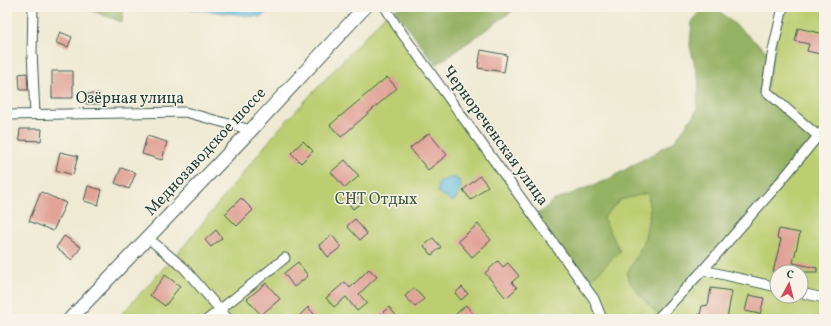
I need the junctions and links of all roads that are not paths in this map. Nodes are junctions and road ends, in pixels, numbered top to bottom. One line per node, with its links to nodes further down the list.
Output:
1 (33, 7): 5 (street)
2 (365, 7): 7 (main road, Меднозаводское шоссе)
3 (385, 7): 19 (street, Чернореченская улица)
4 (783, 7): 8 (street)
5 (34, 114): 6 (street, Озёрная улица); 7 (street, Озёрная улица)
6 (7, 115)
7 (251, 130): 9 (main road, Меднозаводское шоссе)
8 (821, 132): 11 (street)
9 (148, 238): 15 (street); 16 (main road, Меднозаводское шоссе)
10 (285, 258): 15 (street)
11 (703, 270): 12 (street); 20 (street)
12 (769, 285)
13 (809, 295): 14 (street)
14 (824, 298)
15 (220, 309): 17 (street); 18 (street)
16 (70, 319)
17 (208, 319)
18 (228, 319)
19 (602, 319)
20 (658, 319)

